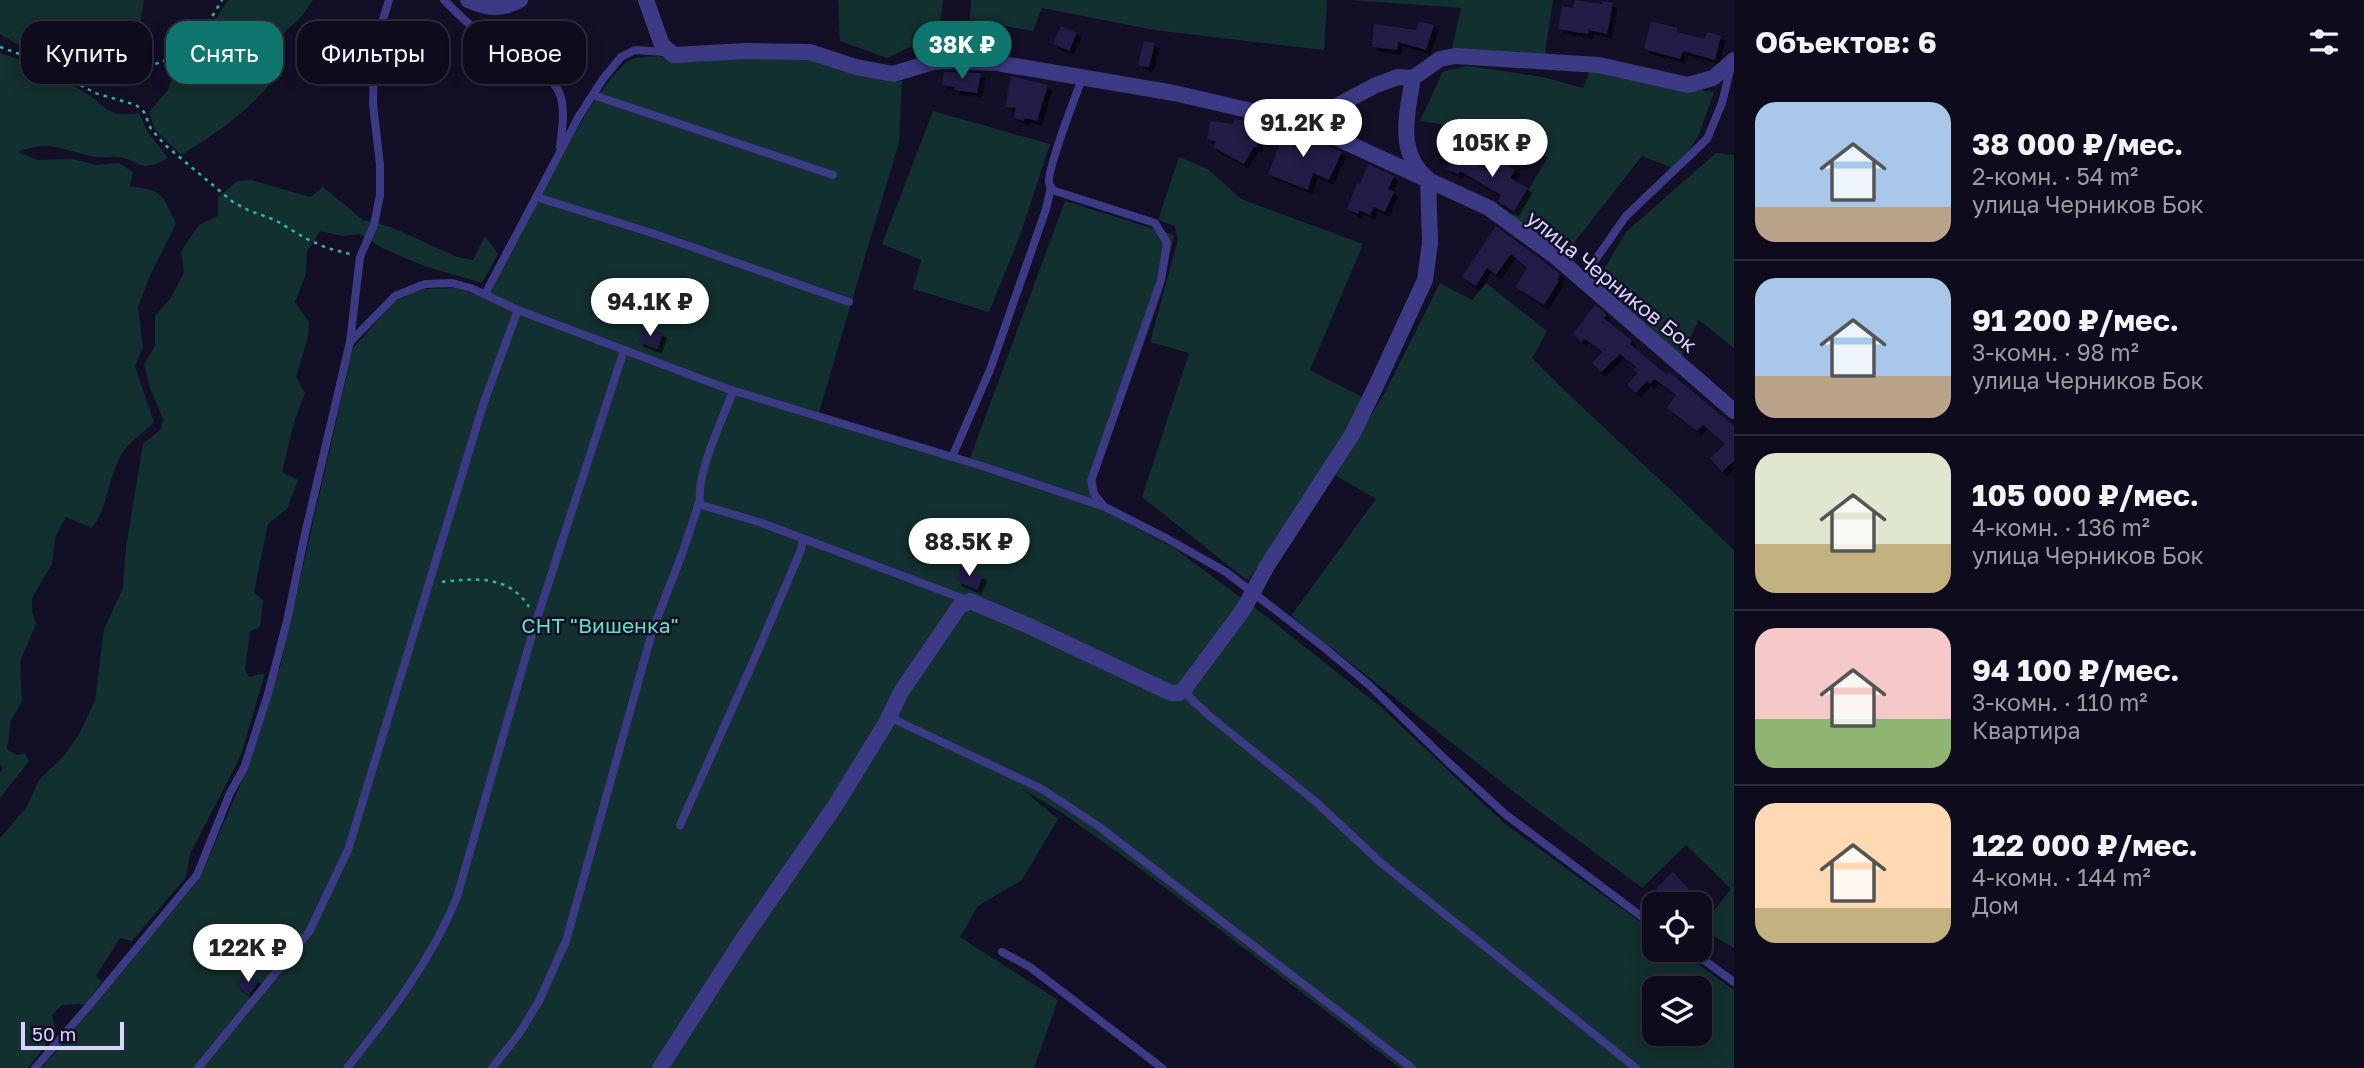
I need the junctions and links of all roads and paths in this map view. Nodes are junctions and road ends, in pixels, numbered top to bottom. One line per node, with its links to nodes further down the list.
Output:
1 (222, 0): 11 (path)
2 (389, 0): 22 (lane)
3 (444, 0): 17 (lane)
4 (468, 0): 5 (street)
5 (520, 0)
6 (646, 0): 9 (street)
7 (0, 47): 8 (path)
8 (21, 55)
9 (674, 55): 12 (street, улица Черников Бок); 15 (lane)
10 (1733, 62): 13 (street); 23 (lane)
11 (152, 64)
12 (1083, 76): 16 (street, улица Черников Бок); 20 (lane)
13 (1413, 78): 16 (street); 19 (street)
14 (79, 84): 22 (path)
15 (593, 95): 17 (lane); 18 (lane)
16 (1304, 123): 19 (street, улица Черников Бок)
17 (559, 154): 21 (lane)
18 (833, 176)
19 (1428, 178): 23 (street, улица Черников Бок); 36 (street)
20 (1051, 187): 31 (lane); 33 (lane)
21 (536, 197): 24 (lane); 25 (lane)
22 (360, 257): 27 (lane)
23 (1582, 279): 30 (street, улица Черников Бок)
24 (485, 294): 26 (lane); 27 (lane)
25 (849, 302)
26 (518, 310): 28 (lane); 35 (lane)
27 (350, 342): 46 (lane)
28 (624, 350): 29 (lane); 38 (lane)
29 (733, 391): 31 (lane); 32 (lane)
30 (1734, 411)
31 (952, 457): 33 (lane)
32 (698, 504): 34 (lane); 49 (lane)
33 (1105, 507): 36 (lane)
34 (803, 539): 37 (lane); 41 (lane)
35 (428, 583): 38 (path); 47 (lane)
36 (1253, 593): 39 (street); 42 (lane)
37 (970, 601): 39 (street); 40 (street)
38 (534, 628): 48 (lane)
39 (1185, 688): 53 (lane)
40 (889, 717): 50 (street); 52 (lane)
41 (680, 825)
42 (1642, 917)
43 (1002, 952): 51 (lane)
44 (1706, 962): 45 (lane)
45 (1734, 982)
46 (35, 1068)
47 (198, 1068)
48 (347, 1068)
49 (492, 1068)
50 (660, 1068)
51 (1162, 1068)
52 (1412, 1068)
53 (1636, 1068)

